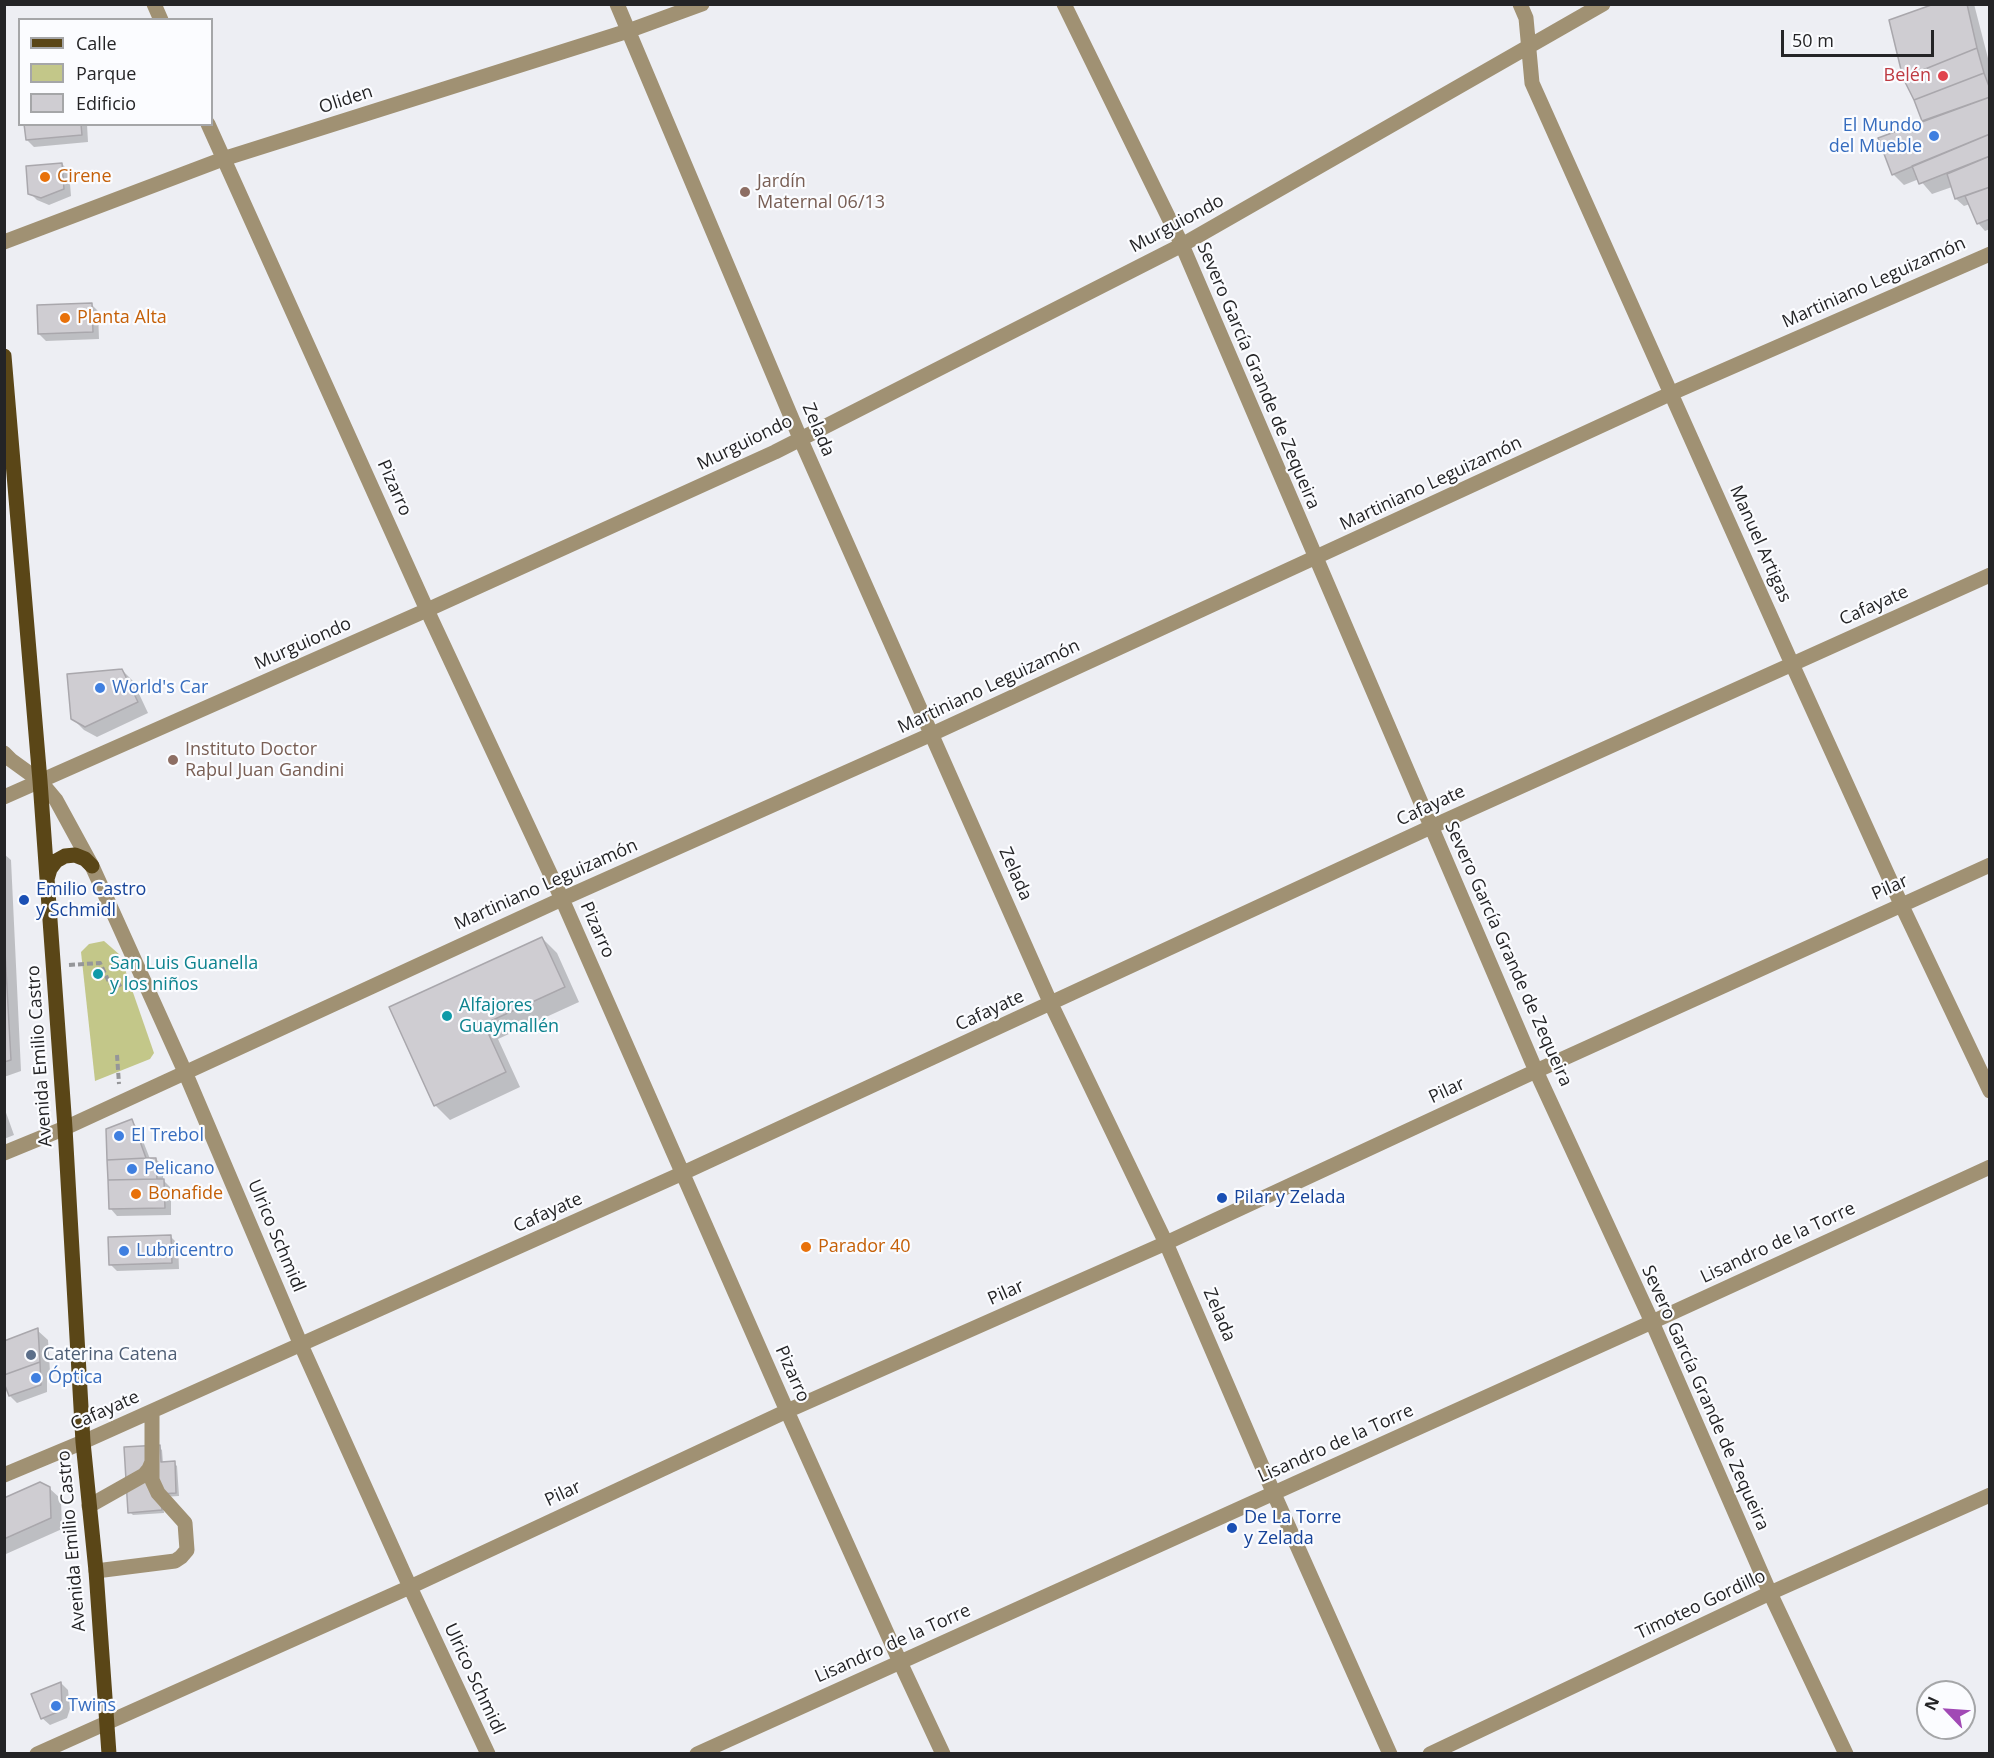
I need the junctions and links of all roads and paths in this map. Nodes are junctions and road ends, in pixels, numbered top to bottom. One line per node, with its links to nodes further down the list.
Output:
1 (154, 4): 7 (street)
2 (618, 4): 8 (street, Zelada)
3 (702, 4): 8 (street, Oliden)
4 (1064, 4): 13 (street, Severo García Grande de Zequeira)
5 (1520, 4): 9 (street, Manuel Artigas)
6 (1603, 4): 9 (street, Murguiondo)
7 (160, 18)
8 (628, 31): 11 (street, Oliden); 17 (street, Zelada)
9 (1528, 46): 13 (street, Murguiondo); 16 (street, Manuel Artigas)
10 (209, 126): 11 (street, Pizarro)
11 (223, 159): 12 (street, Oliden); 20 (street, Pizarro)
12 (4, 242)
13 (1182, 245): 17 (street, Murguiondo); 18 (street, Severo García Grande de Zequeira)
14 (1989, 254): 16 (street, Martiniano Leguizamón)
15 (4, 356): 24 (main road, Avenida Emilio Castro)
16 (1672, 393): 18 (street, Martiniano Leguizamón); 21 (street, Manuel Artigas)
17 (800, 438): 20 (street, Murguiondo); 22 (street, Zelada)
18 (1316, 559): 22 (street, Martiniano Leguizamón); 26 (street, Severo García Grande de Zequeira)
19 (1989, 575): 21 (street, Cafayate)
20 (427, 610): 24 (street, Murguiondo); 30 (street, Pizarro)
21 (1792, 664): 26 (street, Cafayate); 31 (street, Manuel Artigas)
22 (932, 734): 30 (street, Martiniano Leguizamón); 34 (street, Zelada)
23 (4, 753): 24 (street, Ulrico Schmidl)
24 (40, 781): 25 (street, Murguiondo); 28 (street, Ulrico Schmidl); 29 (main road, Avenida Emilio Castro)
25 (4, 796)
26 (1431, 827): 34 (street, Cafayate); 36 (street, Severo García Grande de Zequeira)
27 (1989, 865): 31 (street, Pilar)
28 (92, 866): 29 (main road); 37 (street, Ulrico Schmidl)
29 (47, 879): 32 (main road, Avenida Emilio Castro)
30 (562, 899): 37 (street, Martiniano Leguizamón); 43 (street, Pizarro)
31 (1901, 904): 36 (street, Pilar); 38 (street, Manuel Artigas)
32 (53, 967): 33 (path); 40 (main road, Avenida Emilio Castro)
33 (110, 984)
34 (1052, 1004): 43 (street, Cafayate); 44 (street, Zelada)
35 (117, 1055): 39 (path)
36 (1536, 1071): 44 (street, Pilar); 45 (street, Severo García Grande de Zequeira)
37 (185, 1072): 39 (street, Martiniano Leguizamón); 46 (street, Ulrico Schmidl)
38 (1989, 1091)
39 (121, 1102): 40 (street, Martiniano Leguizamón)
40 (64, 1128): 41 (street, Martiniano Leguizamón); 49 (main road, Avenida Emilio Castro)
41 (4, 1153)
42 (1989, 1167): 45 (street, Lisandro de la Torre)
43 (683, 1173): 46 (street, Cafayate); 47 (street, Pizarro)
44 (1166, 1243): 47 (street, Pilar); 52 (street, Zelada)
45 (1652, 1322): 52 (street, Lisandro de la Torre); 57 (street, Severo García Grande de Zequeira)
46 (301, 1345): 48 (street, Cafayate); 56 (street, Ulrico Schmidl)
47 (787, 1411): 56 (street, Pilar); 58 (street, Pizarro)
48 (152, 1412): 49 (street, Cafayate); 50 (street)
49 (83, 1442): 51 (street, Cafayate); 54 (main road, Avenida Emilio Castro)
50 (152, 1462): 54 (street); 55 (street)
51 (4, 1475)
52 (1274, 1494): 58 (street, Lisandro de la Torre); 65 (street, Zelada)
53 (1989, 1495): 57 (street, Timoteo Gordillo)
54 (89, 1506): 55 (main road, Avenida Emilio Castro)
55 (96, 1571): 59 (main road, Avenida Emilio Castro)
56 (410, 1587): 59 (street, Pilar); 62 (street, Ulrico Schmidl)
57 (1770, 1593): 66 (street, Timoteo Gordillo); 67 (street, Severo García Grande de Zequeira)
58 (900, 1662): 63 (street, Lisandro de la Torre); 64 (street, Pizarro)
59 (106, 1723): 60 (street, Pilar); 61 (main road, Avenida Emilio Castro)
60 (37, 1754)
61 (109, 1754)
62 (488, 1754)
63 (697, 1754)
64 (943, 1754)
65 (1390, 1754)
66 (1430, 1754)
67 (1846, 1754)

